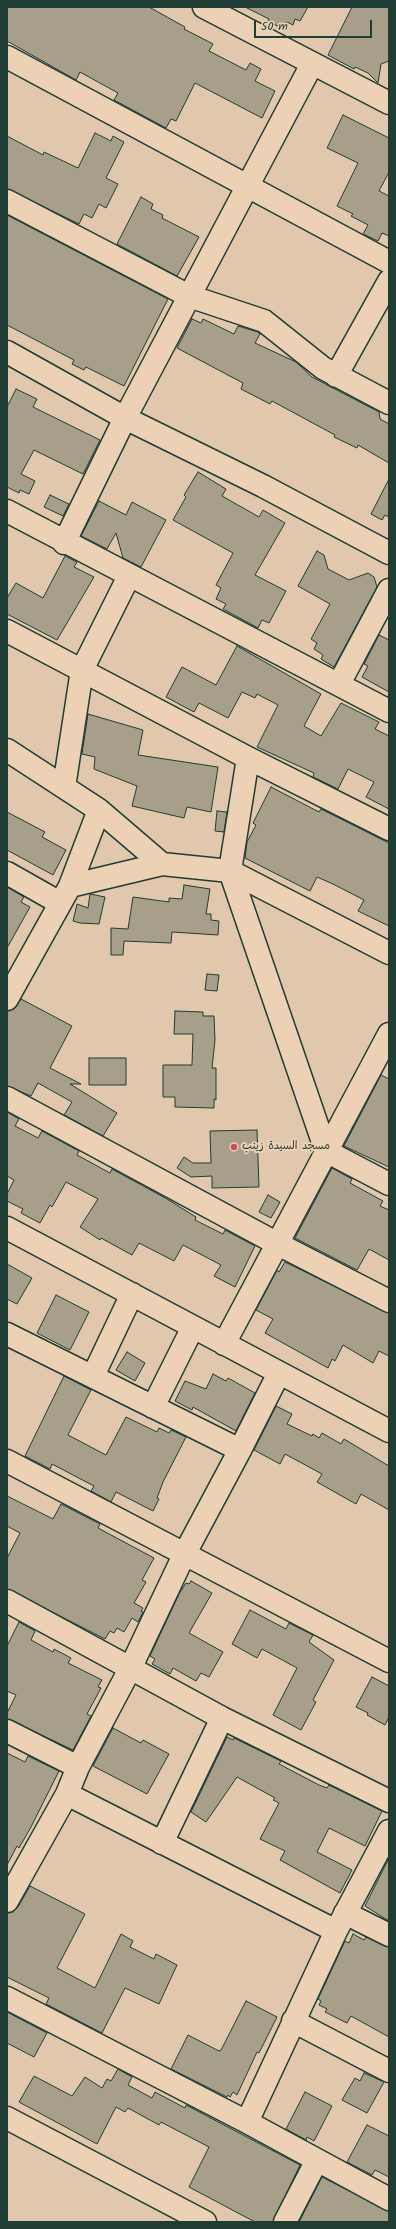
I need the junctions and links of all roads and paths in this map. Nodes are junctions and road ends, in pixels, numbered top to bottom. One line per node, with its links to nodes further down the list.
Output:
1 (212, 9): 3 (street)
2 (7, 57): 5 (street)
3 (312, 64): 4 (street); 5 (street)
4 (389, 103)
5 (249, 186): 7 (street); 9 (street)
6 (7, 202): 9 (street)
7 (389, 262)
8 (389, 281): 11 (street)
9 (189, 296): 11 (street); 13 (street)
10 (7, 352): 13 (street)
11 (336, 376): 12 (street)
12 (389, 403)
13 (125, 418): 15 (street); 16 (street)
14 (7, 511): 15 (street)
15 (64, 543): 17 (street)
16 (389, 553)
17 (129, 576): 20 (street); 21 (street)
18 (389, 590): 21 (street)
19 (7, 631): 20 (street)
20 (82, 670): 24 (street); 25 (street)
21 (339, 684): 22 (street)
22 (389, 711)
23 (7, 750): 25 (street)
24 (248, 758): 27 (street); 29 (street)
25 (64, 787): 26 (street)
26 (100, 810): 28 (street); 31 (street)
27 (389, 829)
28 (162, 864): 29 (street); 31 (street)
29 (230, 871): 32 (street); 37 (street)
30 (7, 873): 31 (street)
31 (65, 895): 33 (street)
32 (389, 953)
33 (9, 992)
34 (389, 1034): 35 (street)
35 (384, 1056): 37 (street)
36 (7, 1098): 40 (street)
37 (326, 1151): 38 (street); 40 (street)
38 (389, 1184)
39 (7, 1228): 41 (street)
40 (276, 1243): 42 (street); 45 (street)
41 (132, 1294): 43 (street); 47 (street)
42 (389, 1301)
43 (193, 1327): 45 (street); 48 (street)
44 (7, 1334): 47 (street)
45 (224, 1344): 46 (street)
46 (279, 1373): 49 (street); 50 (street)
47 (93, 1376): 48 (street)
48 (153, 1407): 50 (street)
49 (389, 1431)
50 (240, 1450): 52 (street)
51 (7, 1461): 52 (street)
52 (184, 1555): 54 (street); 55 (street)
53 (7, 1601): 55 (street)
54 (389, 1661)
55 (130, 1669): 56 (street); 58 (street)
56 (222, 1718): 60 (street); 62 (street)
57 (7, 1731): 58 (street)
58 (78, 1767): 59 (street)
59 (67, 1794): 62 (street); 63 (street)
60 (389, 1801)
61 (389, 1831): 65 (street)
62 (162, 1843): 65 (street)
63 (14, 1874): 64 (street)
64 (7, 1901)
65 (340, 1922): 66 (street); 68 (street)
66 (389, 1935)
67 (7, 1998): 71 (street)
68 (293, 2021): 69 (street); 71 (street)
69 (389, 2071)
70 (7, 2118): 74 (street)
71 (247, 2122): 72 (street)
72 (317, 2160): 73 (street); 75 (street)
73 (389, 2199)
74 (205, 2222)
75 (285, 2222)

